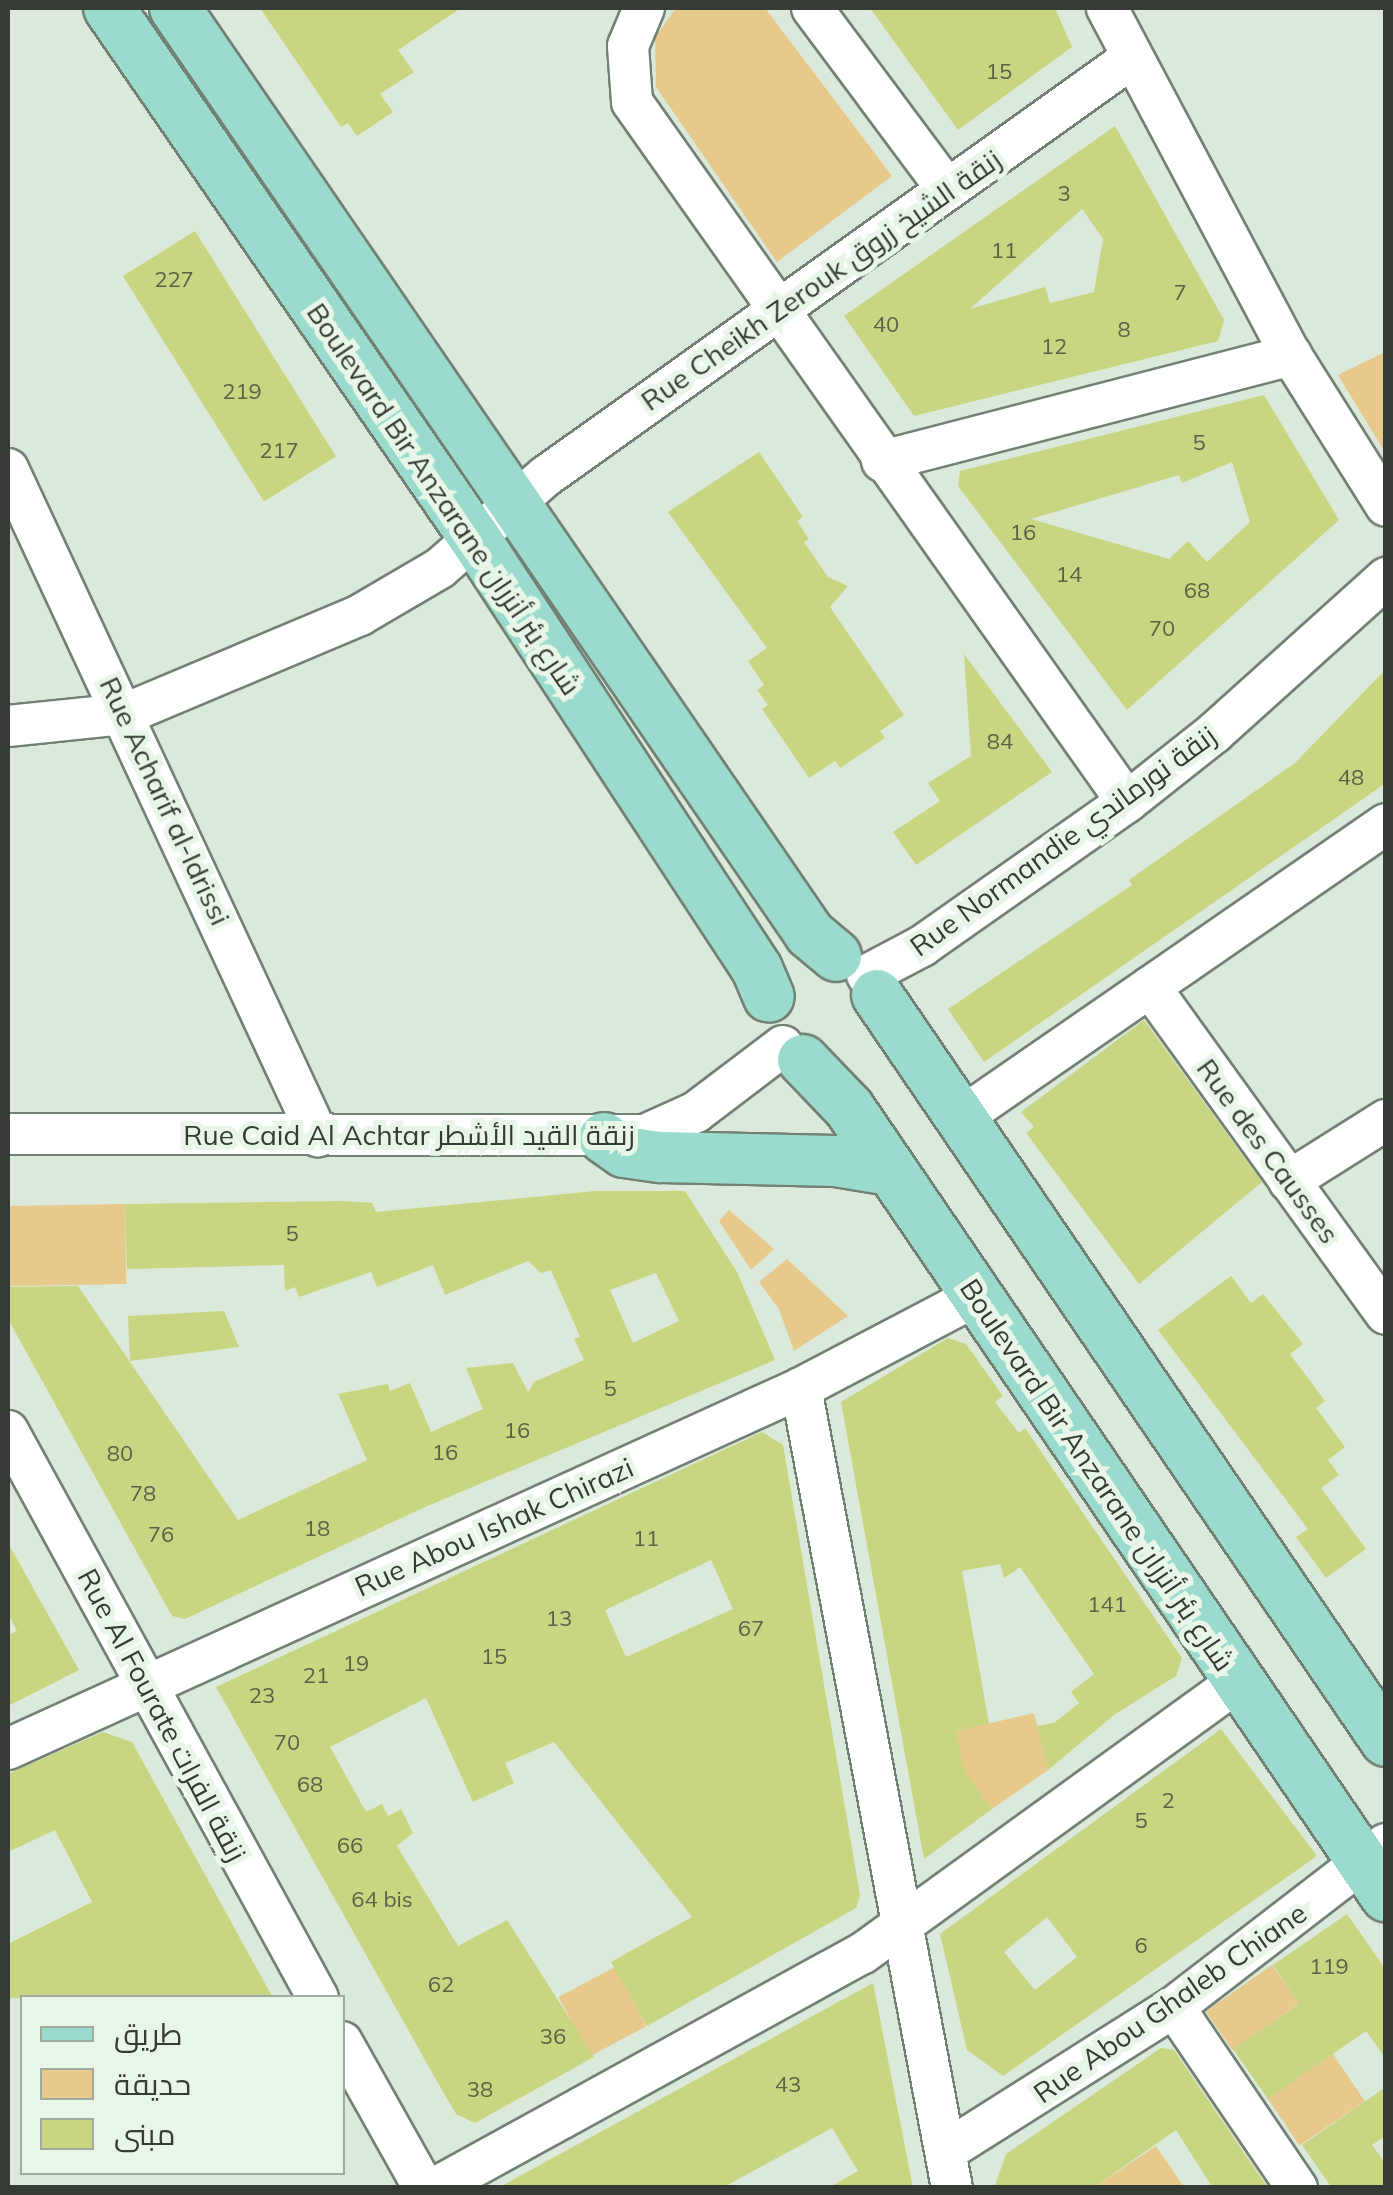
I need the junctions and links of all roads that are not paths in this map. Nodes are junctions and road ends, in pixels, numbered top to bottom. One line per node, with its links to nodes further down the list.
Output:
1 (108, 8): 14 (main road, Boulevard Bir Anzarane شارع بئر أنزران)
2 (176, 8): 12 (main road, Boulevard Bir Anzarane شارع بئر أنزران)
3 (644, 8): 8 (street)
4 (812, 8): 7 (street)
5 (1107, 8): 6 (street)
6 (1130, 60): 7 (street, Rue Cheikh Zerouk زنقة الشيخ زروق); 9 (street)
7 (947, 189): 8 (street, Rue Cheikh Zerouk زنقة الشيخ زروق)
8 (775, 311): 10 (street); 12 (street, Rue Cheikh Zerouk زنقة الشيخ زروق)
9 (1291, 355): 10 (street); 13 (street)
10 (882, 461): 18 (street)
11 (8, 469): 16 (street, Rue Acharif al-Idrissi)
12 (514, 503): 14 (street, Rue Cheikh Zerouk زنقة الشيخ زروق); 20 (main road, Boulevard Bir Anzarane شارع بئر أنزران)
13 (1386, 506)
14 (474, 537): 16 (street, Rue Cheikh Zerouk زنقة الشيخ زروق); 22 (main road, Boulevard Bir Anzarane شارع بئر أنزران)
15 (1386, 578): 18 (street, Rue Normandie زنقة نورماندي)
16 (125, 714): 17 (street, Rue Cheikh Zerouk زنقة الشيخ زروق); 27 (street, Rue Acharif al-Idrissi)
17 (8, 726)
18 (1127, 802): 20 (street, Rue Normandie زنقة نورماندي)
19 (1386, 824): 21 (street)
20 (860, 975): 22 (main road); 23 (main road); 24 (main road, Boulevard Bir Anzarane شارع بئر أنزران)
21 (1150, 988): 24 (street); 30 (street, Rue des Causses)
22 (769, 997): 23 (main road)
23 (793, 1053): 28 (street, Rue Caid Al Achtar زنقة القيد الأشطر); 29 (main road, Boulevard Bir Anzarane شارع بئر أنزران)
24 (959, 1119): 37 (main road, Boulevard Bir Anzarane شارع بئر أنزران)
25 (1386, 1120): 30 (street)
26 (8, 1134): 27 (street, Rue Caid Al Achtar زنقة القيد الأشطر)
27 (318, 1136): 28 (street, Rue Caid Al Achtar زنقة القيد الأشطر)
28 (604, 1138): 29 (main road)
29 (890, 1170): 31 (main road, Boulevard Bir Anzarane شارع بئر أنزران)
30 (1289, 1181): 32 (street, Rue des Causses)
31 (976, 1296): 33 (street, Rue Abou Ishak Chirazi); 35 (main road, Boulevard Bir Anzarane شارع بئر أنزران)
32 (1386, 1314)
33 (802, 1388): 36 (street, Rue Abou Ishak Chirazi); 40 (street)
34 (8, 1430): 36 (street, Rue Al Fourate زنقة الفرات)
35 (1237, 1682): 39 (main road, Boulevard Bir Anzarane شارع بئر أنزران); 40 (street)
36 (146, 1684): 38 (street, Rue Abou Ishak Chirazi); 41 (street, Rue Al Fourate زنقة الفرات)
37 (1386, 1741)
38 (8, 1749)
39 (1378, 1868): 42 (street, Rue Abou Ghaleb Chiane)
40 (902, 1928): 44 (street); 46 (street)
41 (316, 1995)
42 (1174, 2006): 44 (street, Rue Abou Ghaleb Chiane); 47 (street)
43 (345, 2047): 45 (street)
44 (949, 2169)
45 (424, 2188)
46 (434, 2188)
47 (1297, 2188)

